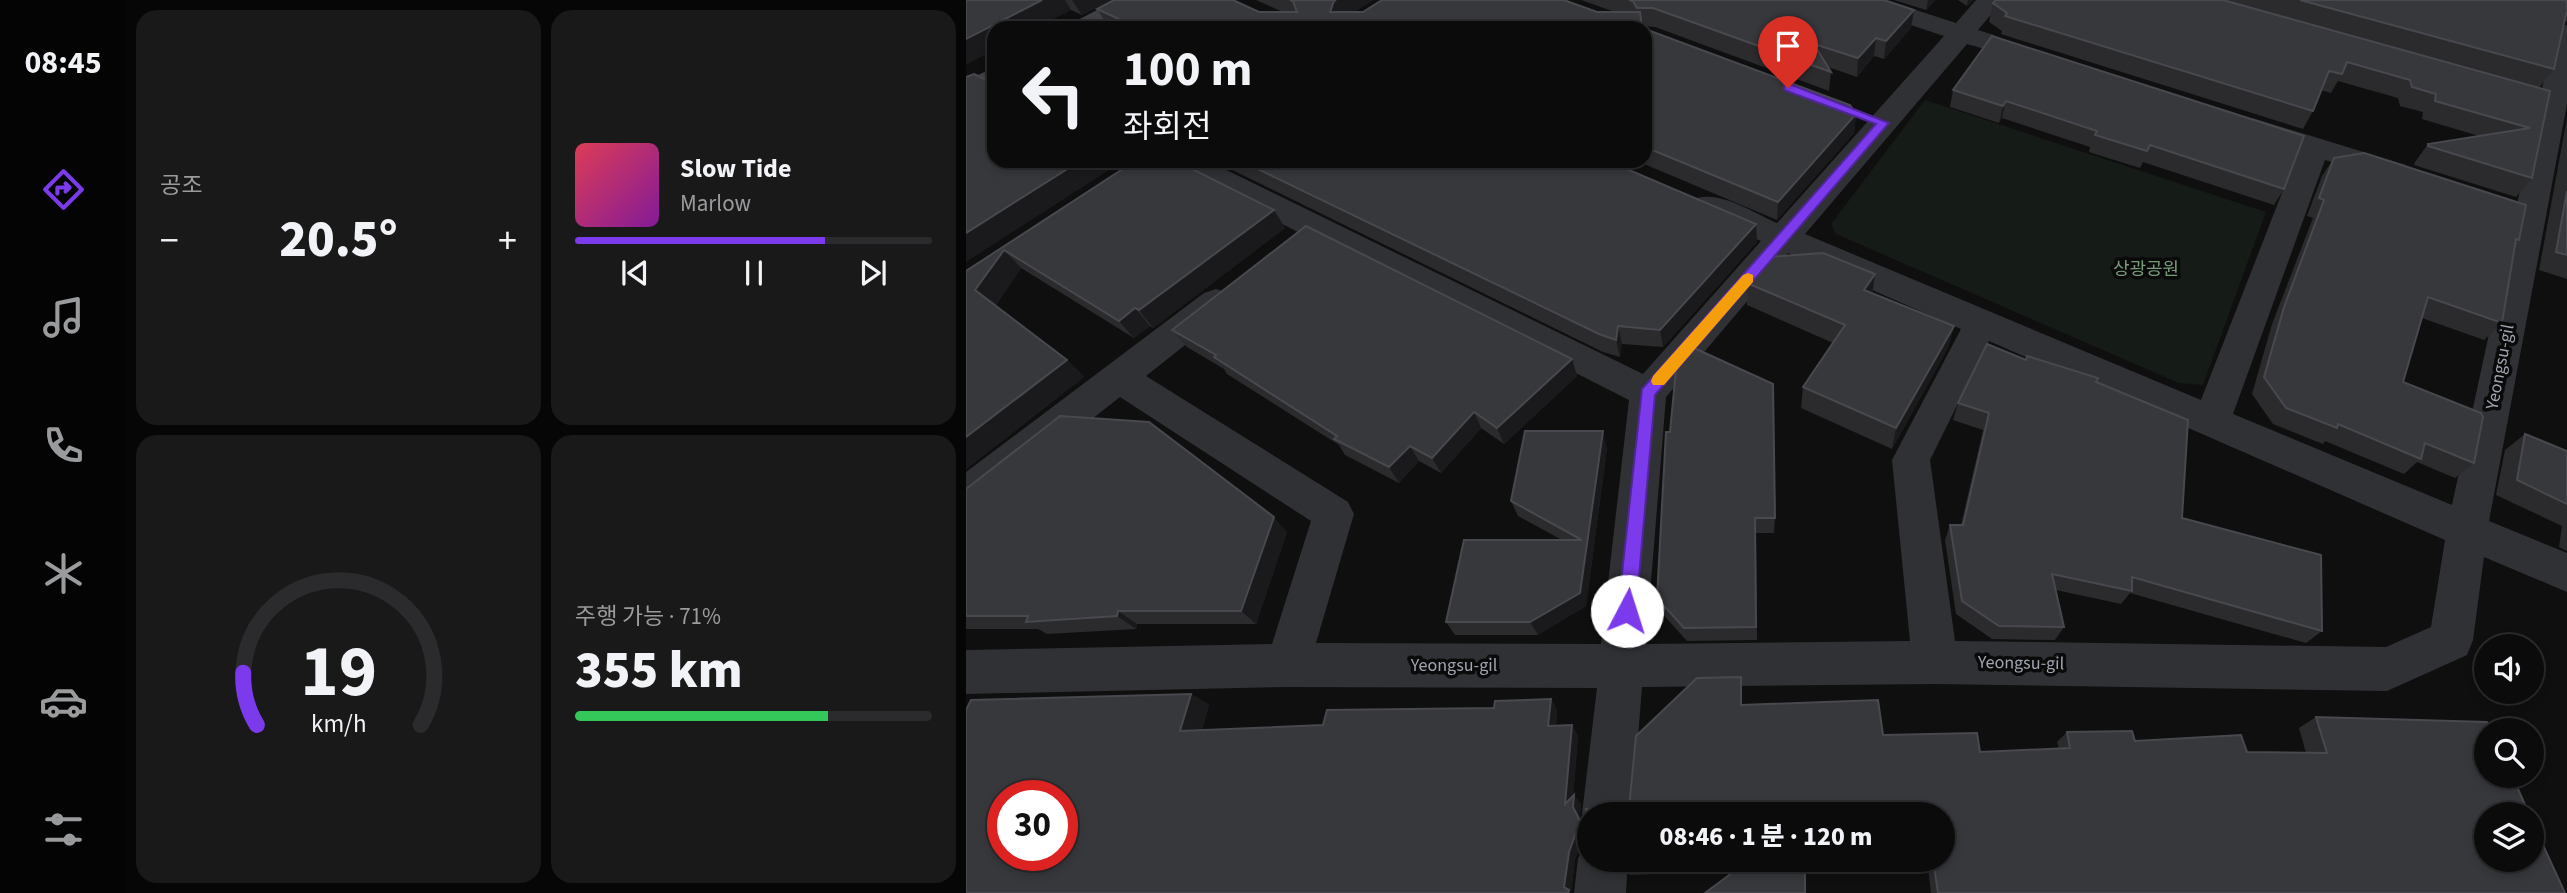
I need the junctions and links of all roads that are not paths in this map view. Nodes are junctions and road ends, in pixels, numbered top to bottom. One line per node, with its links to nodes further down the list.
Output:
1 (1135, 0): 5 (street)
2 (1859, 0): 6 (street)
3 (1990, 0): 6 (street)
4 (2563, 18): 24 (street, Yeongsu-gil)
5 (1096, 21)
6 (1961, 33): 7 (street); 16 (street)
7 (2014, 50)
8 (987, 80): 9 (street)
9 (966, 91)
10 (2223, 118): 11 (street)
11 (2315, 147): 13 (street); 22 (street)
12 (1197, 168): 15 (street)
13 (2416, 179)
14 (1687, 197): 16 (street)
15 (1312, 227): 17 (street); 21 (street)
16 (1783, 238): 19 (street); 21 (street)
17 (1280, 252)
18 (1237, 286): 20 (street)
19 (1981, 323): 22 (street); 26 (street)
20 (1120, 378): 23 (street); 27 (street)
21 (1648, 393): 28 (street)
22 (2212, 420): 24 (street)
23 (966, 495)
24 (2467, 531): 25 (street); 26 (street, Yeongsu-gil)
25 (2567, 573)
26 (1934, 662): 28 (street, Yeongsu-gil)
27 (1287, 664): 28 (street, Yeongsu-gil); 29 (street, Yeongsu-gil)
28 (1622, 666): 30 (street)
29 (966, 672)
30 (1608, 802)
31 (1602, 872): 32 (street)
32 (1600, 893)

